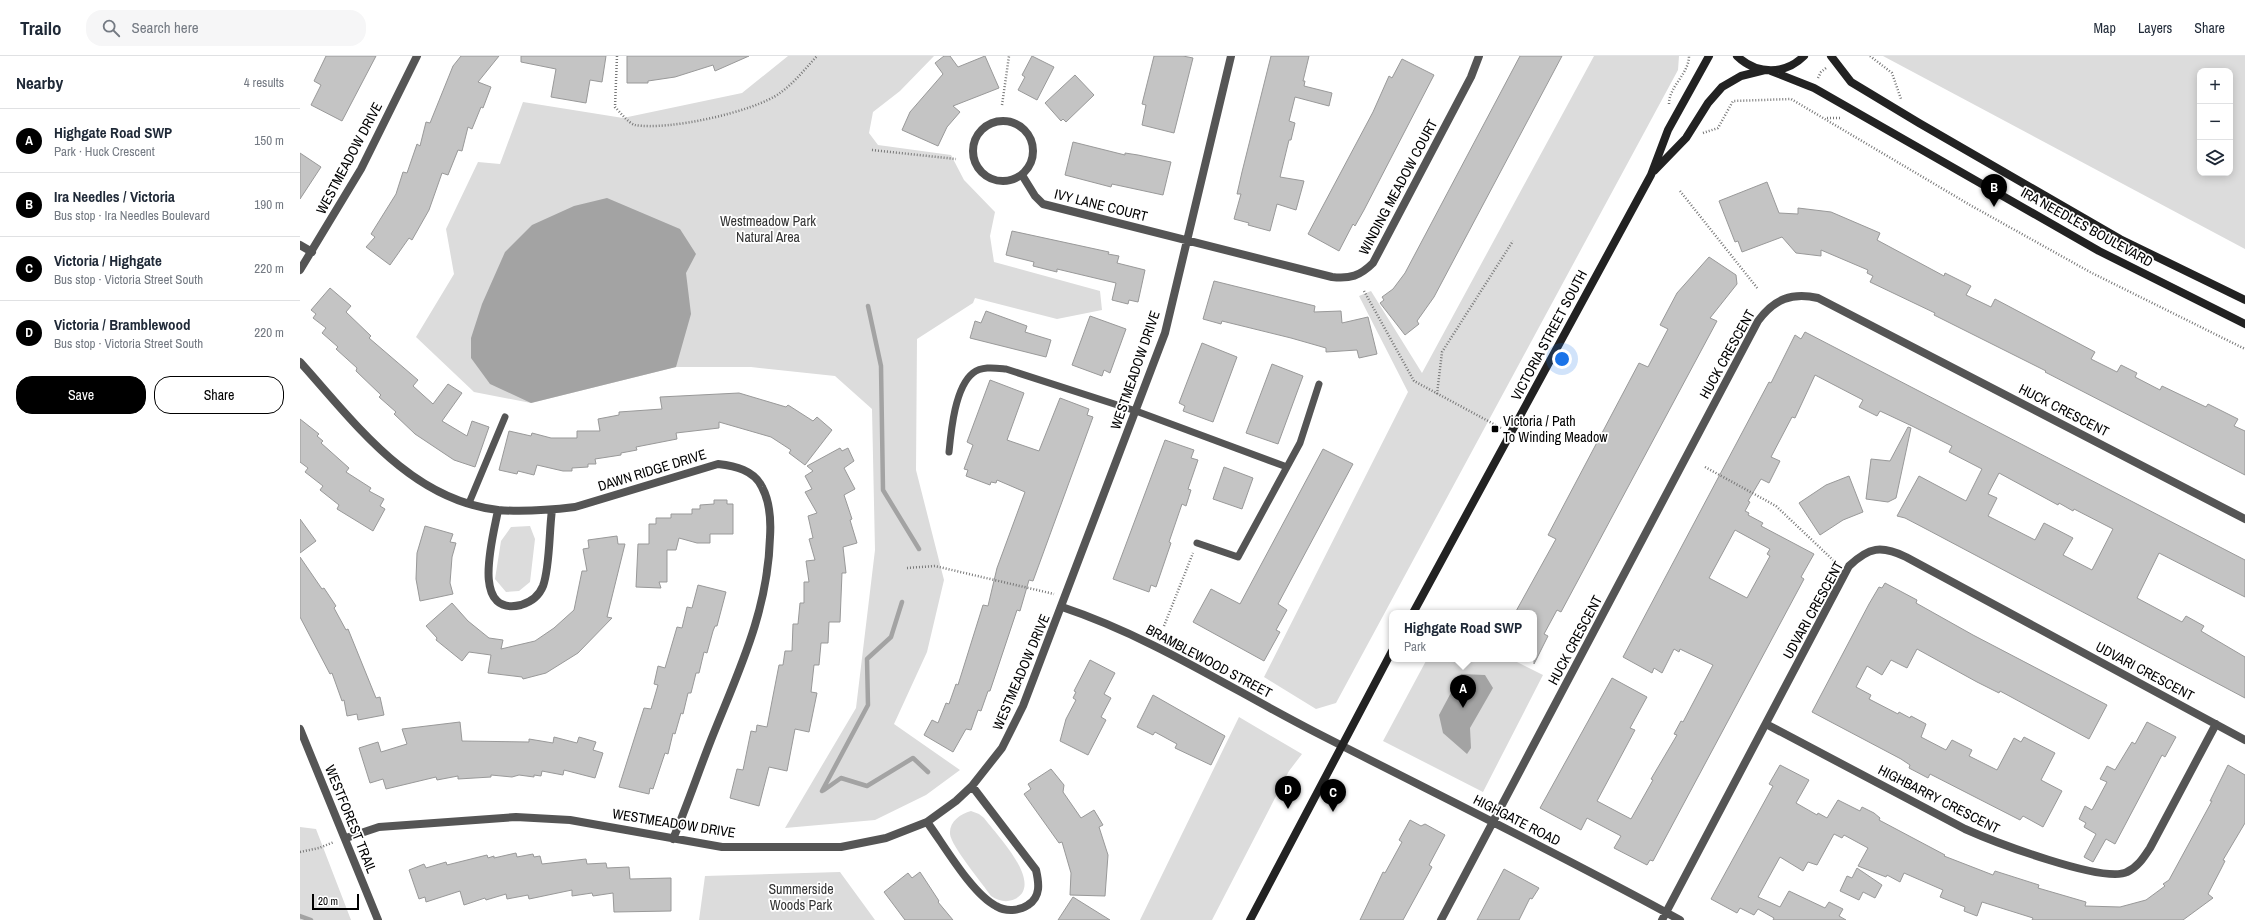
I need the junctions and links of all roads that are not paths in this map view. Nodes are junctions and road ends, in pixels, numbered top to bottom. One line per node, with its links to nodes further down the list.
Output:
1 (417, 56): 13 (street, WESTMEADOW DRIVE)
2 (1231, 56): 11 (street, WESTMEADOW DRIVE)
3 (1479, 56): 11 (street, WINDING MEADOW COURT)
4 (1709, 56): 10 (main road, VICTORIA STREET SOUTH)
5 (1737, 56): 8 (main road, IRA NEEDLES BOULEVARD)
6 (1804, 56): 8 (main road, VICTORIA STREET SOUTH)
7 (1831, 56): 15 (main road, IRA NEEDLES BOULEVARD)
8 (1768, 71): 10 (main road, VICTORIA STREET SOUTH); 16 (main road, IRA NEEDLES BOULEVARD)
9 (1022, 175): 9 (street); 11 (street, IVY LANE COURT)
10 (1651, 175): 29 (main road, VICTORIA STREET SOUTH)
11 (1187, 240): 19 (street, WESTMEADOW DRIVE)
12 (300, 245): 13 (street)
13 (312, 252): 14 (street, WESTMEADOW DRIVE)
14 (300, 270)
15 (2245, 300)
16 (2245, 324)
17 (300, 362): 23 (street, DAWN RIDGE DRIVE)
18 (1319, 384): 22 (lane)
19 (1136, 411): 21 (lane); 22 (lane); 28 (street, WESTMEADOW DRIVE)
20 (505, 417): 23 (lane)
21 (949, 452)
22 (1287, 467): 27 (lane)
23 (469, 503): 24 (street, DAWN RIDGE DRIVE)
24 (498, 510): 25 (street, DAWN RIDGE DRIVE); 25 (street)
25 (552, 510): 40 (street, DAWN RIDGE DRIVE)
26 (2245, 518): 38 (street, HUCK CRESCENT)
27 (1197, 544)
28 (1062, 607): 35 (street, BRAMBLEWOOD STREET); 36 (street, WESTMEADOW DRIVE)
29 (1415, 610)
30 (1389, 657): 35 (main road)
31 (1766, 724): 32 (street, HIGHBARRY CRESCENT); 32 (street, UDVARI CRESCENT); 41 (street, UDVARI CRESCENT)
32 (2216, 724): 34 (street, UDVARI CRESCENT)
33 (300, 729): 39 (street, WESTFOREST TRAIL)
34 (2245, 740)
35 (1342, 745): 38 (street, HIGHGATE ROAD); 43 (main road)
36 (972, 786): 37 (street, WESTMEADOW DRIVE); 37 (street)
37 (927, 822): 40 (street, WESTMEADOW DRIVE)
38 (1493, 822): 41 (street, HIGHGATE ROAD); 44 (street, HUCK CRESCENT)
39 (346, 838): 40 (street, WESTMEADOW DRIVE); 42 (street, WESTFOREST TRAIL)
40 (673, 839)
41 (1664, 916): 45 (street, HIGHGATE ROAD)
42 (378, 920)
43 (1250, 920)
44 (1441, 920)
45 (1680, 920)

